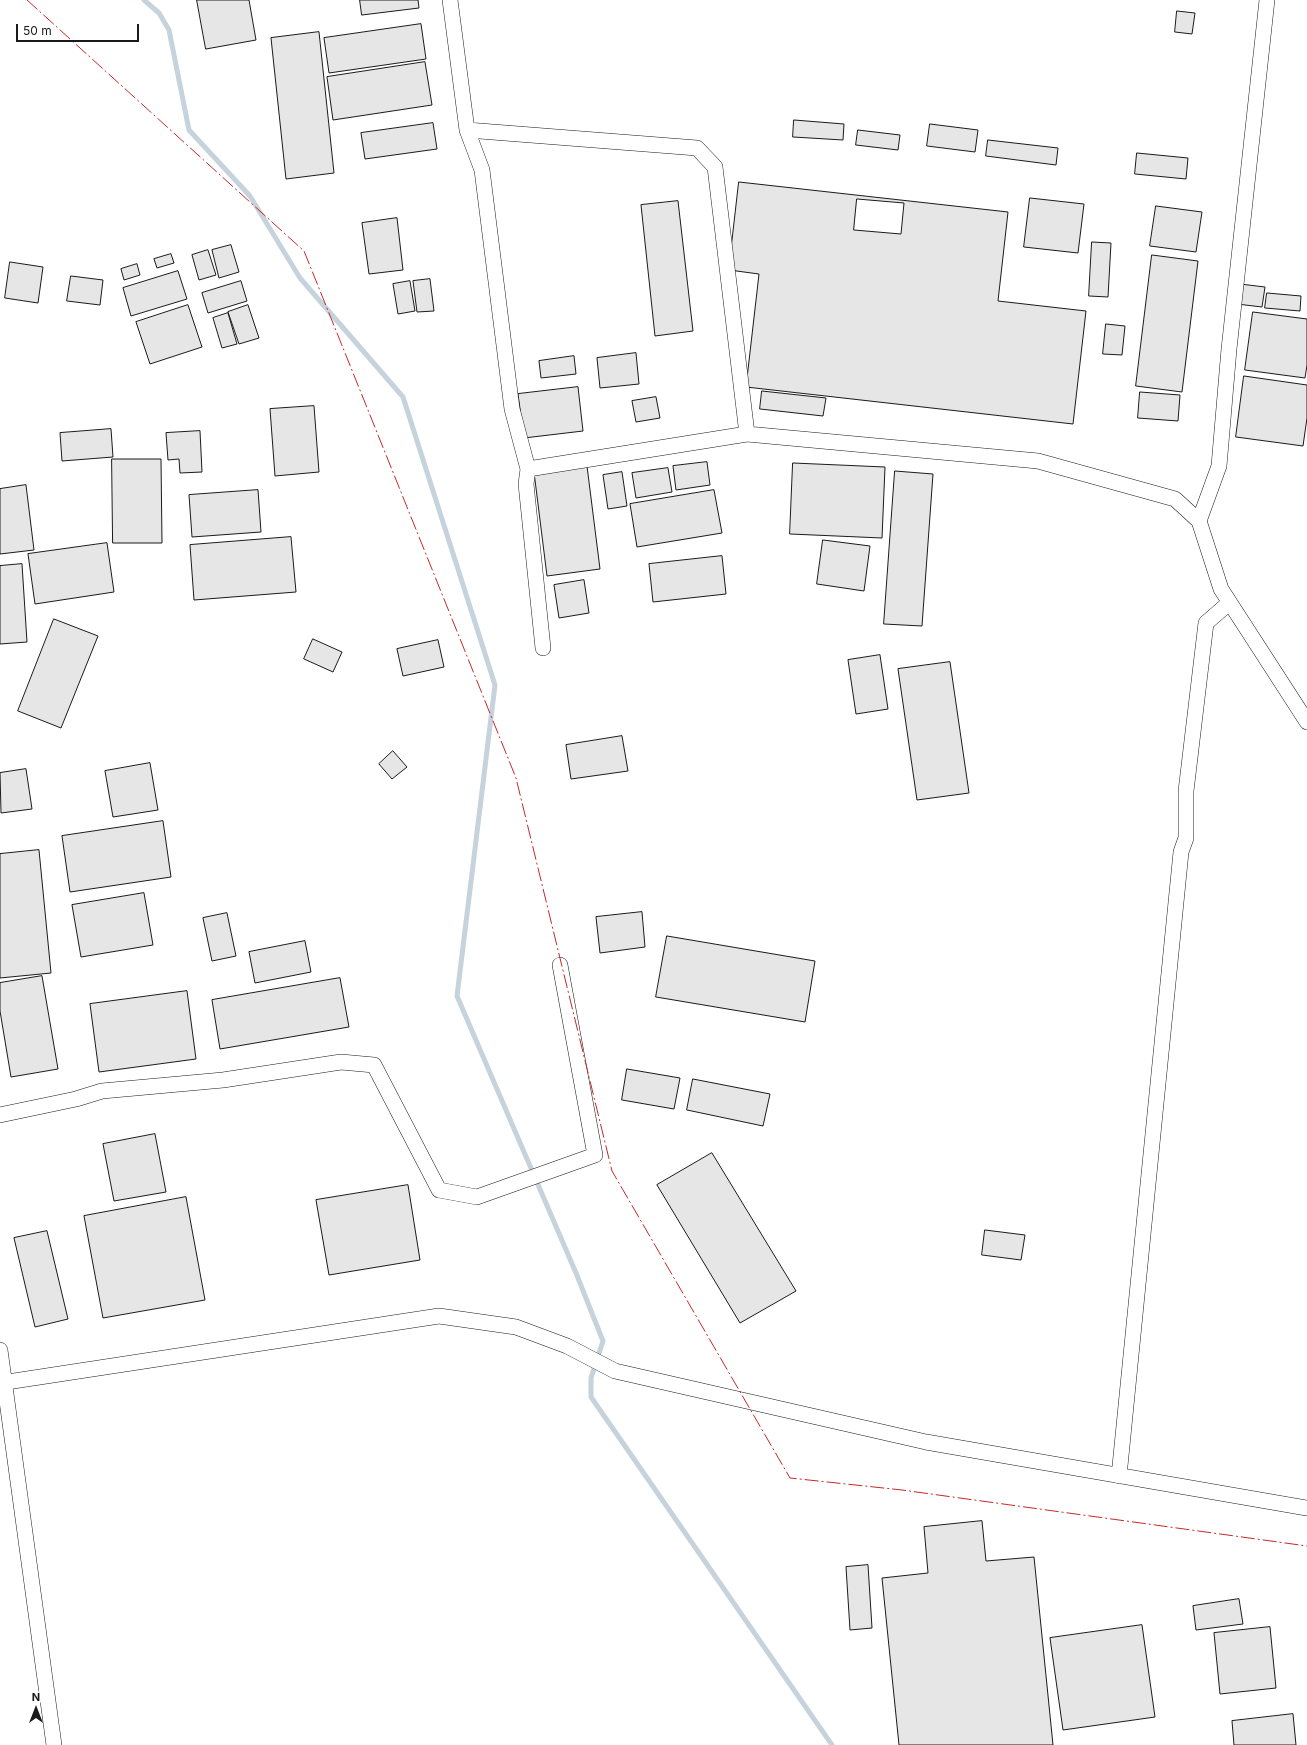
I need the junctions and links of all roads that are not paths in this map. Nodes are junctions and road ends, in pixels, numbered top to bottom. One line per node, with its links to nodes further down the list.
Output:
1 (450, 0): 3 (street)
2 (1267, 0): 6 (street)
3 (467, 130): 4 (street); 5 (street)
4 (747, 434): 5 (street); 6 (street)
5 (528, 469): 8 (street)
6 (1199, 521): 7 (street)
7 (1229, 603): 9 (street); 14 (street)
8 (544, 648)
9 (1307, 722)
10 (560, 965): 11 (street)
11 (0, 1115)
12 (0, 1350): 13 (street)
13 (2, 1383): 14 (street); 16 (street)
14 (1119, 1476): 15 (street)
15 (1307, 1508)
16 (54, 1745)

